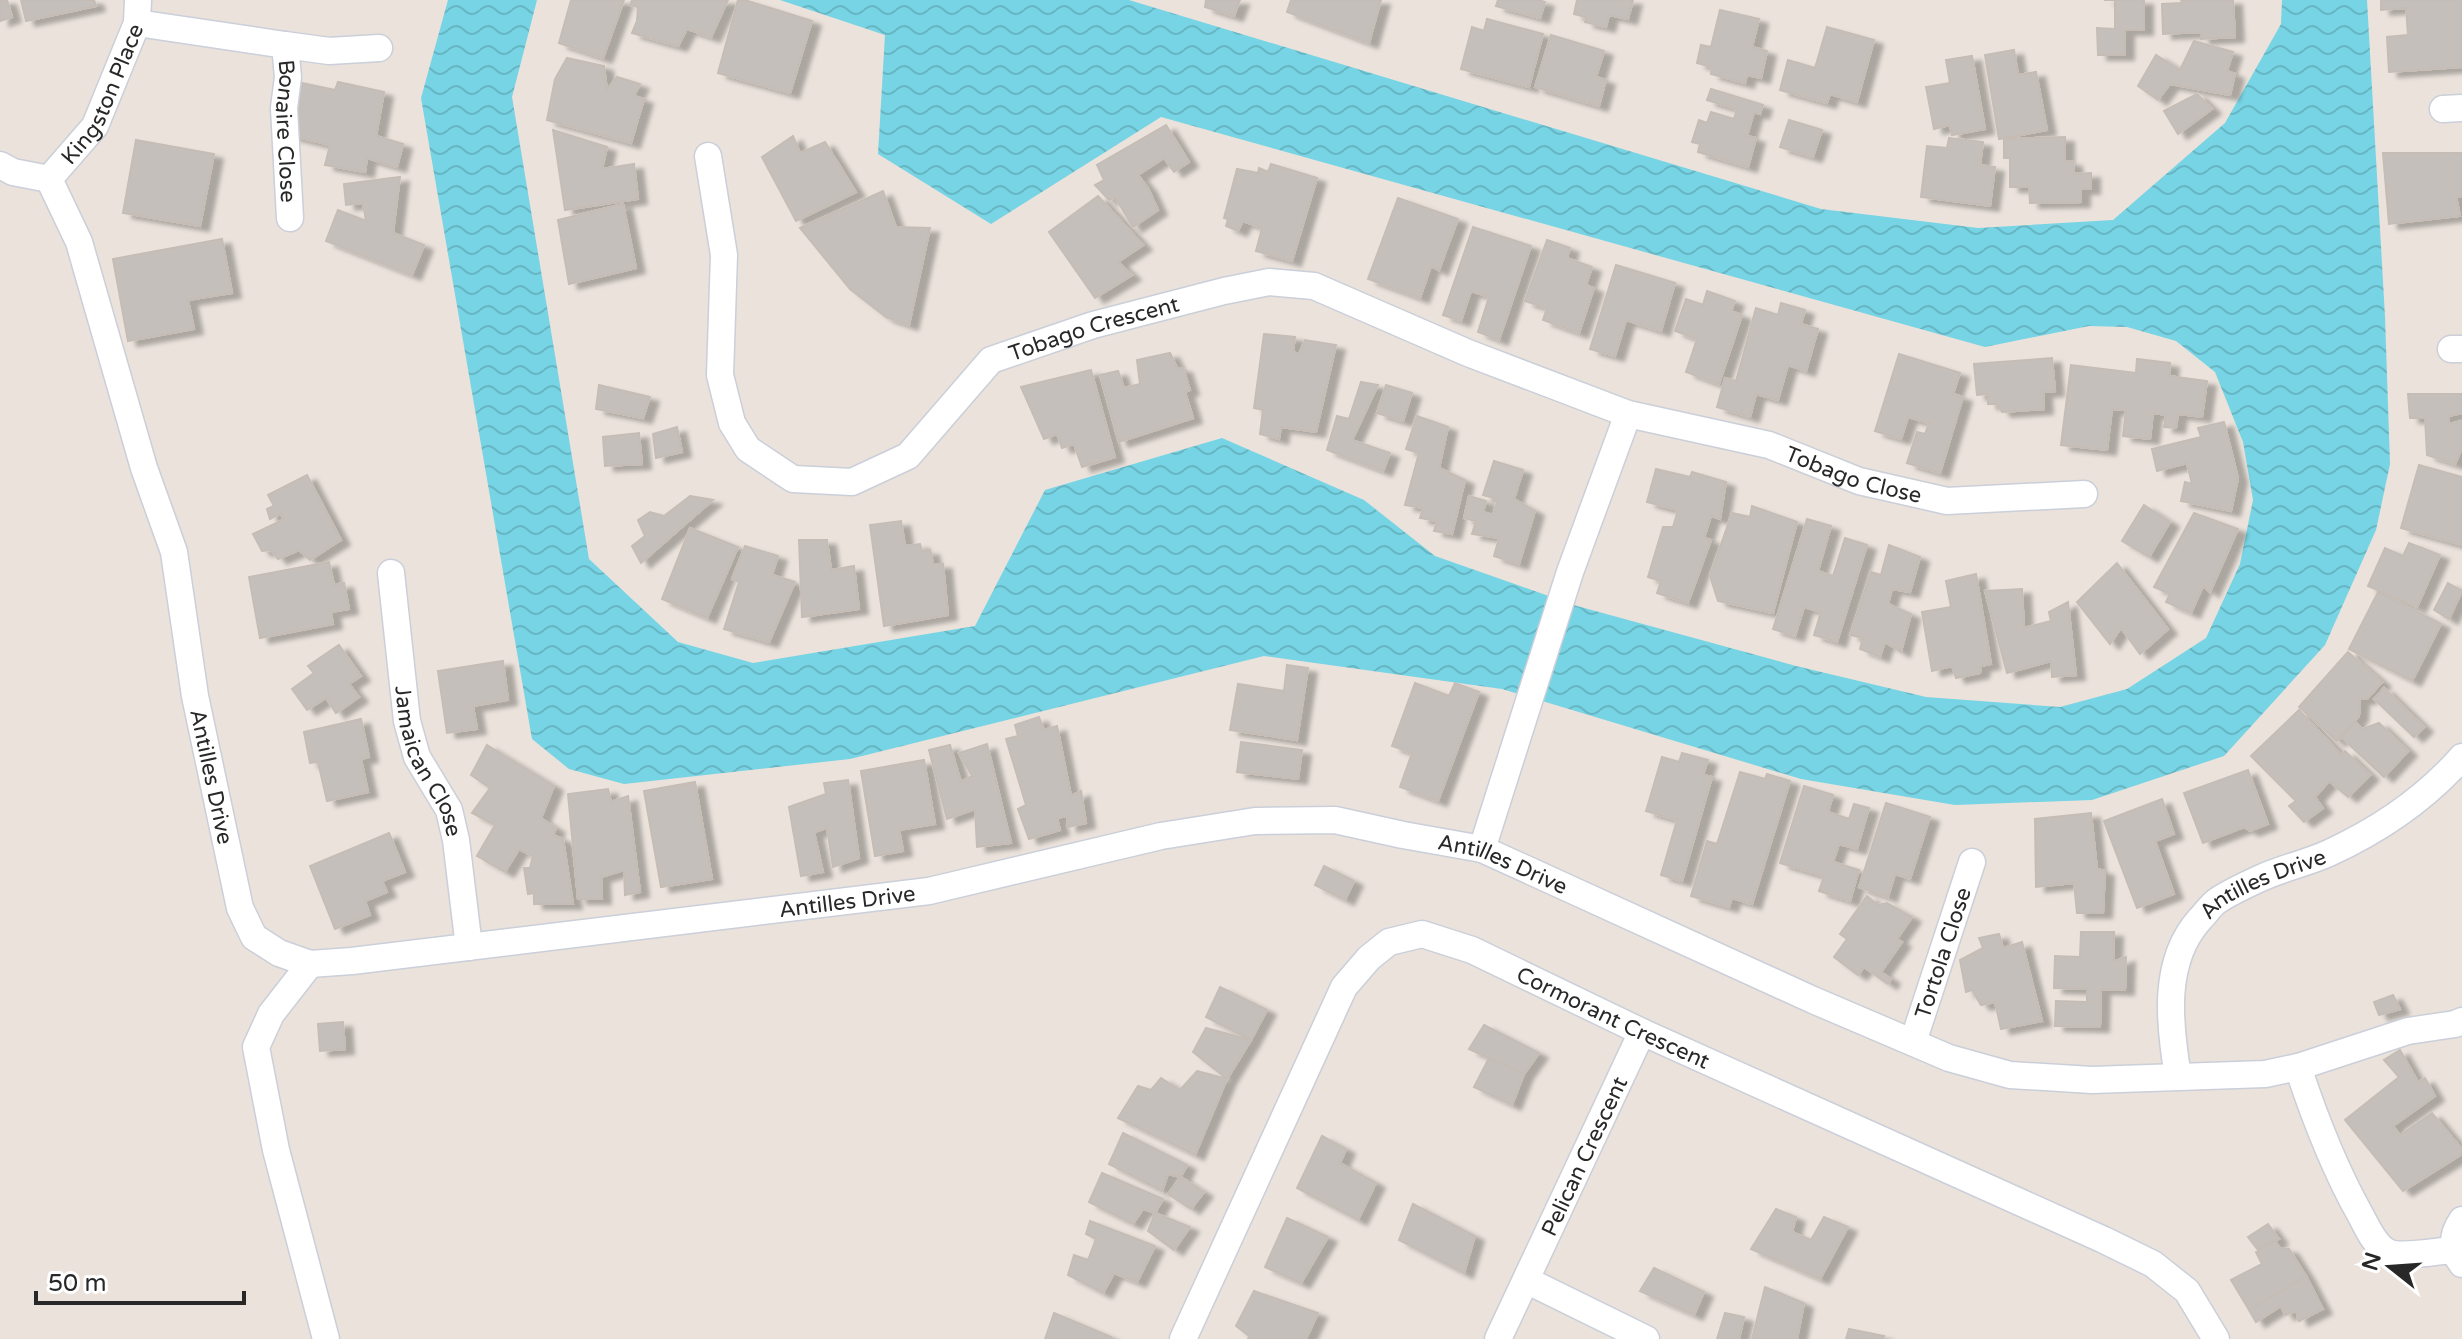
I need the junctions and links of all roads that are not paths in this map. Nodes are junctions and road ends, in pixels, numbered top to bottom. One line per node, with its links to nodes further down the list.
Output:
1 (137, 11): 2 (street, Bonaire Close); 6 (street, Kingston Place)
2 (285, 45): 3 (street, Bonaire Close); 7 (street, Bonaire Close)
3 (379, 48)
4 (708, 156): 8 (street, Tobago Crescent)
5 (0, 165): 6 (street)
6 (49, 179): 15 (street, Antilles Drive)
7 (290, 218)
8 (1628, 414): 9 (street, Tobago Close); 12 (street)
9 (2084, 494)
10 (391, 573): 14 (street, Jamaican Close)
11 (2462, 757): 20 (street, Antilles Drive)
12 (1482, 849): 14 (street, Antilles Drive); 18 (street, Antilles Drive)
13 (1972, 862): 18 (street, Tortola Close)
14 (469, 947): 15 (street, Antilles Drive)
15 (310, 964): 24 (street)
16 (2458, 1022): 19 (street, Antilles Drive)
17 (1642, 1032): 23 (street, Pelican Crescent); 25 (street, Cormorant Crescent); 28 (street, Cormorant Crescent)
18 (1913, 1042): 20 (street, Antilles Drive)
19 (2298, 1067): 20 (street, Antilles Drive); 22 (street)
20 (2178, 1076)
21 (2462, 1220): 22 (street)
22 (2458, 1257)
23 (1526, 1280): 26 (street, Pelican Crescent); 27 (street)
24 (326, 1339)
25 (1183, 1339)
26 (1498, 1339)
27 (1646, 1339)
28 (2216, 1339)

